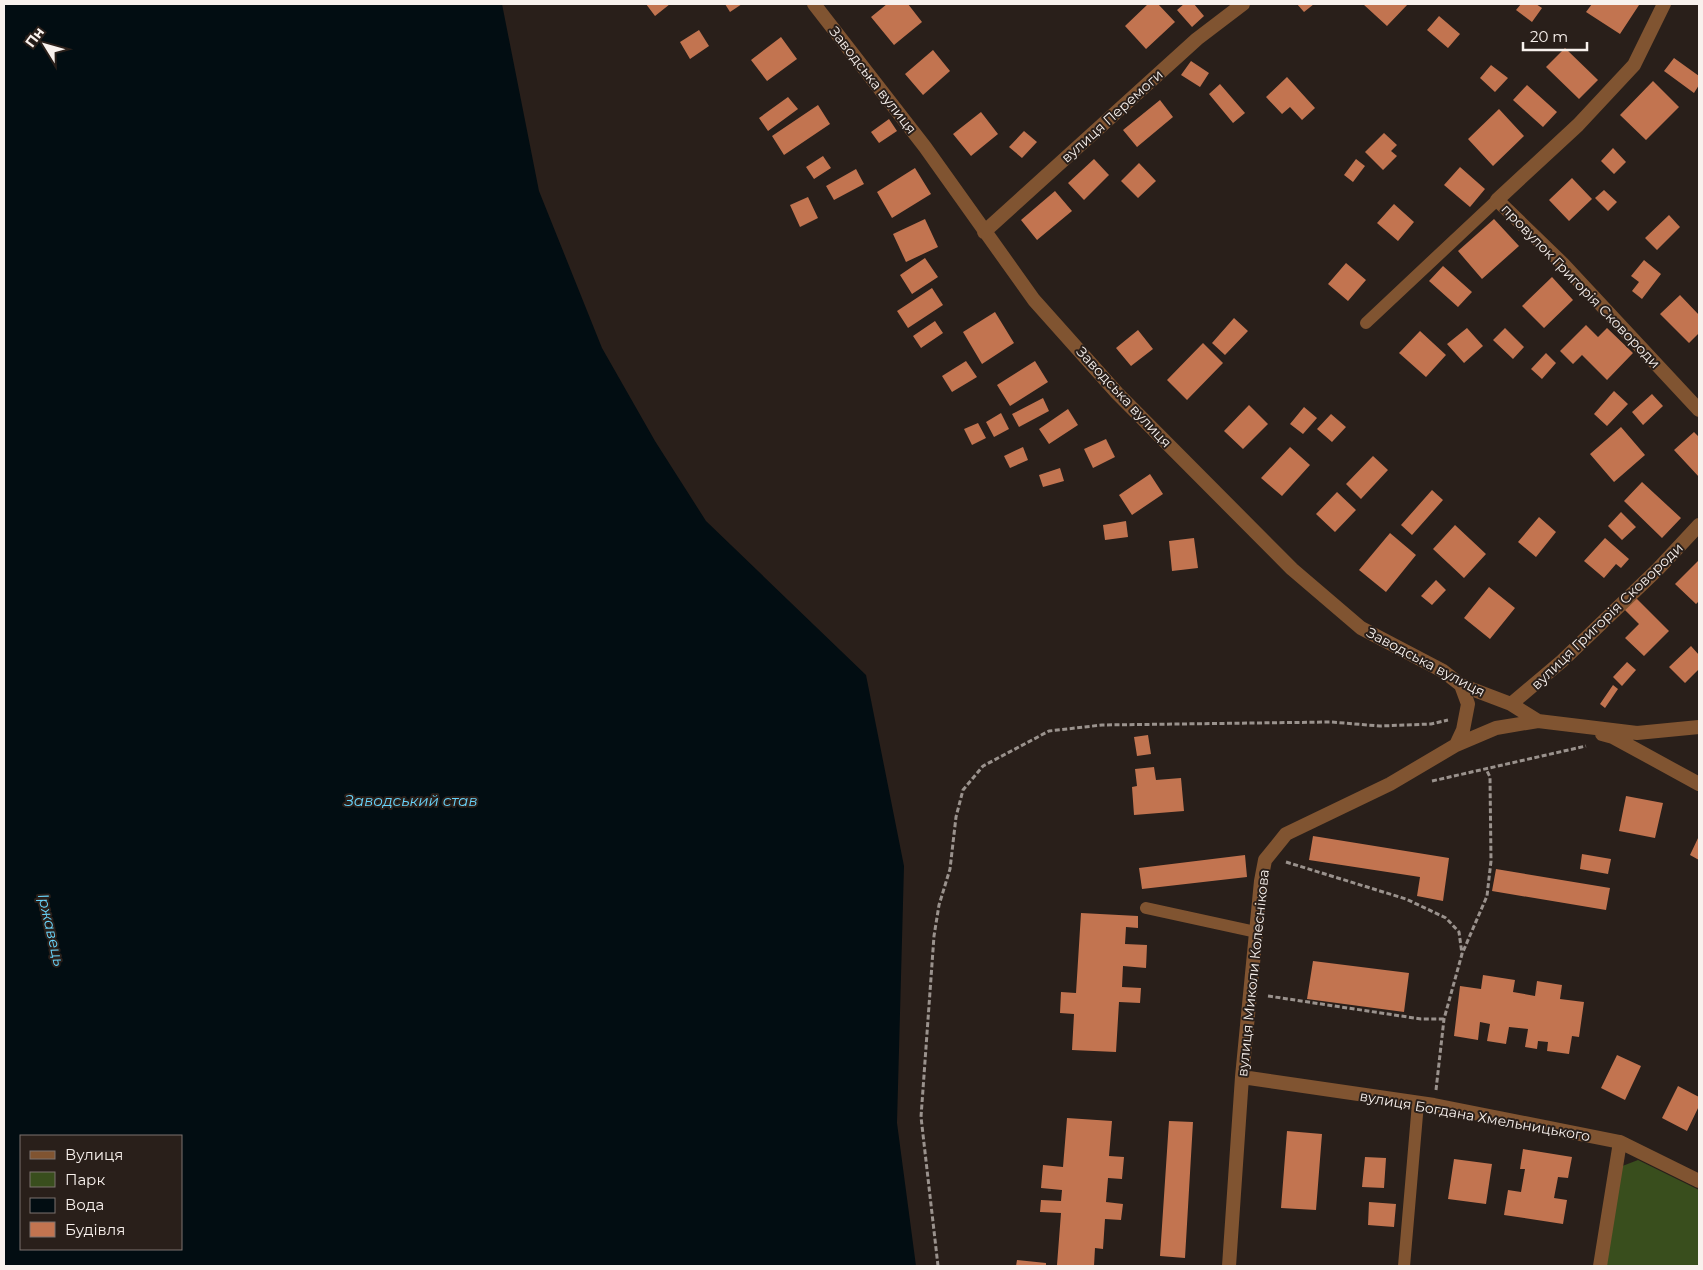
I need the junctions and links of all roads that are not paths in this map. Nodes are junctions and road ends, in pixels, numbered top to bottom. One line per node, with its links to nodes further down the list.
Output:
1 (814, 4): 5 (street, Заводська вулиця)
2 (1243, 4): 5 (street, вулиця Перемоги)
3 (1664, 4): 4 (street, провулок Григорія Сковороди)
4 (1497, 200): 6 (lane); 7 (street, провулок Григорія Сковороди)
5 (984, 232): 9 (street, Заводська вулиця)
6 (1366, 322)
7 (1699, 410)
8 (1699, 525): 10 (street, вулиця Григорія Сковороди)
9 (1461, 684): 10 (street, Заводська вулиця); 14 (street)
10 (1512, 704): 11 (street, Заводська вулиця)
11 (1538, 720): 12 (street); 14 (street, вулиця Миколи Колеснікова)
12 (1571, 725): 13 (street); 15 (street)
13 (1699, 728)
14 (1456, 745): 17 (street, вулиця Миколи Колеснікова)
15 (1699, 784)
16 (1146, 908): 17 (lane)
17 (1256, 932): 18 (street, вулиця Миколи Колеснікова)
18 (1242, 1078): 19 (street, вулиця Богдана Хмельницького); 22 (street, вулиця Миколи Колеснікова)
19 (1418, 1103): 20 (street, вулиця Богдана Хмельницького); 23 (lane)
20 (1620, 1142): 21 (street, вулиця Богдана Хмельницького); 24 (street)
21 (1699, 1181)
22 (1229, 1266)
23 (1404, 1266)
24 (1600, 1266)

